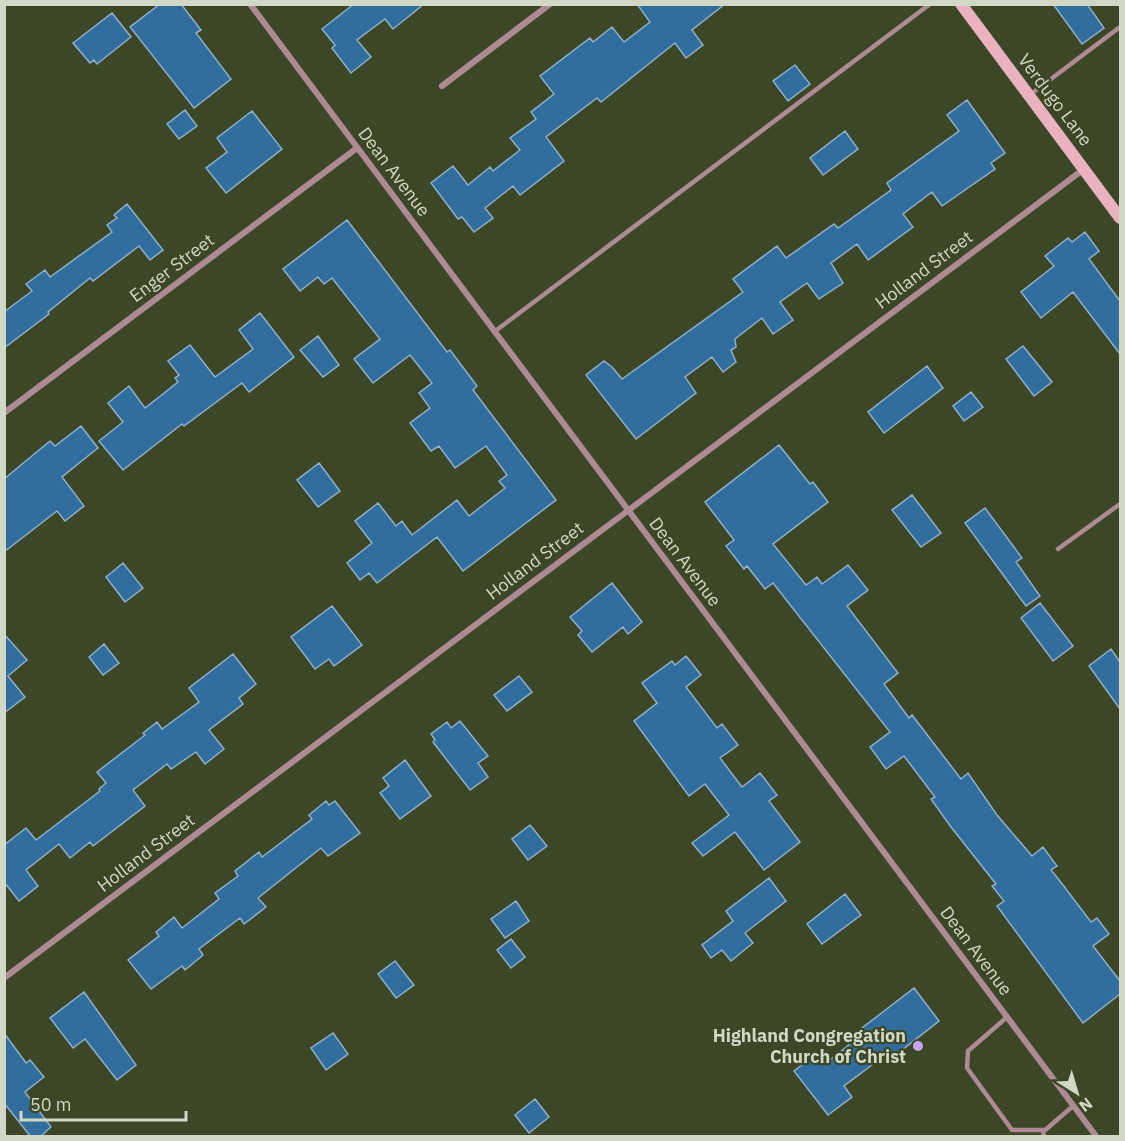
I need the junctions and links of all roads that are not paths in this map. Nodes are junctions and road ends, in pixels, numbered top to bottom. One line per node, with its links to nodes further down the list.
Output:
1 (250, 4): 8 (street, Dean Avenue)
2 (550, 4): 6 (street)
3 (930, 4): 11 (lane)
4 (961, 4): 7 (street, Verdugo Lane)
5 (1120, 27): 7 (lane)
6 (442, 86)
7 (1029, 96): 9 (street, Verdugo Lane)
8 (357, 148): 11 (street, Dean Avenue); 12 (street, Enger Street)
9 (1084, 169): 10 (street, Verdugo Lane); 14 (street, Holland Street)
10 (1120, 218)
11 (494, 332): 14 (street, Dean Avenue)
12 (4, 413)
13 (1120, 504): 15 (lane)
14 (628, 510): 16 (street, Holland Street); 17 (street, Dean Avenue)
15 (1058, 549)
16 (4, 978)
17 (1007, 1017): 18 (street, Dean Avenue); 19 (lane)
18 (1074, 1106): 19 (lane); 21 (street, Dean Avenue)
19 (1045, 1130): 20 (lane)
20 (1044, 1137)
21 (1096, 1137)

